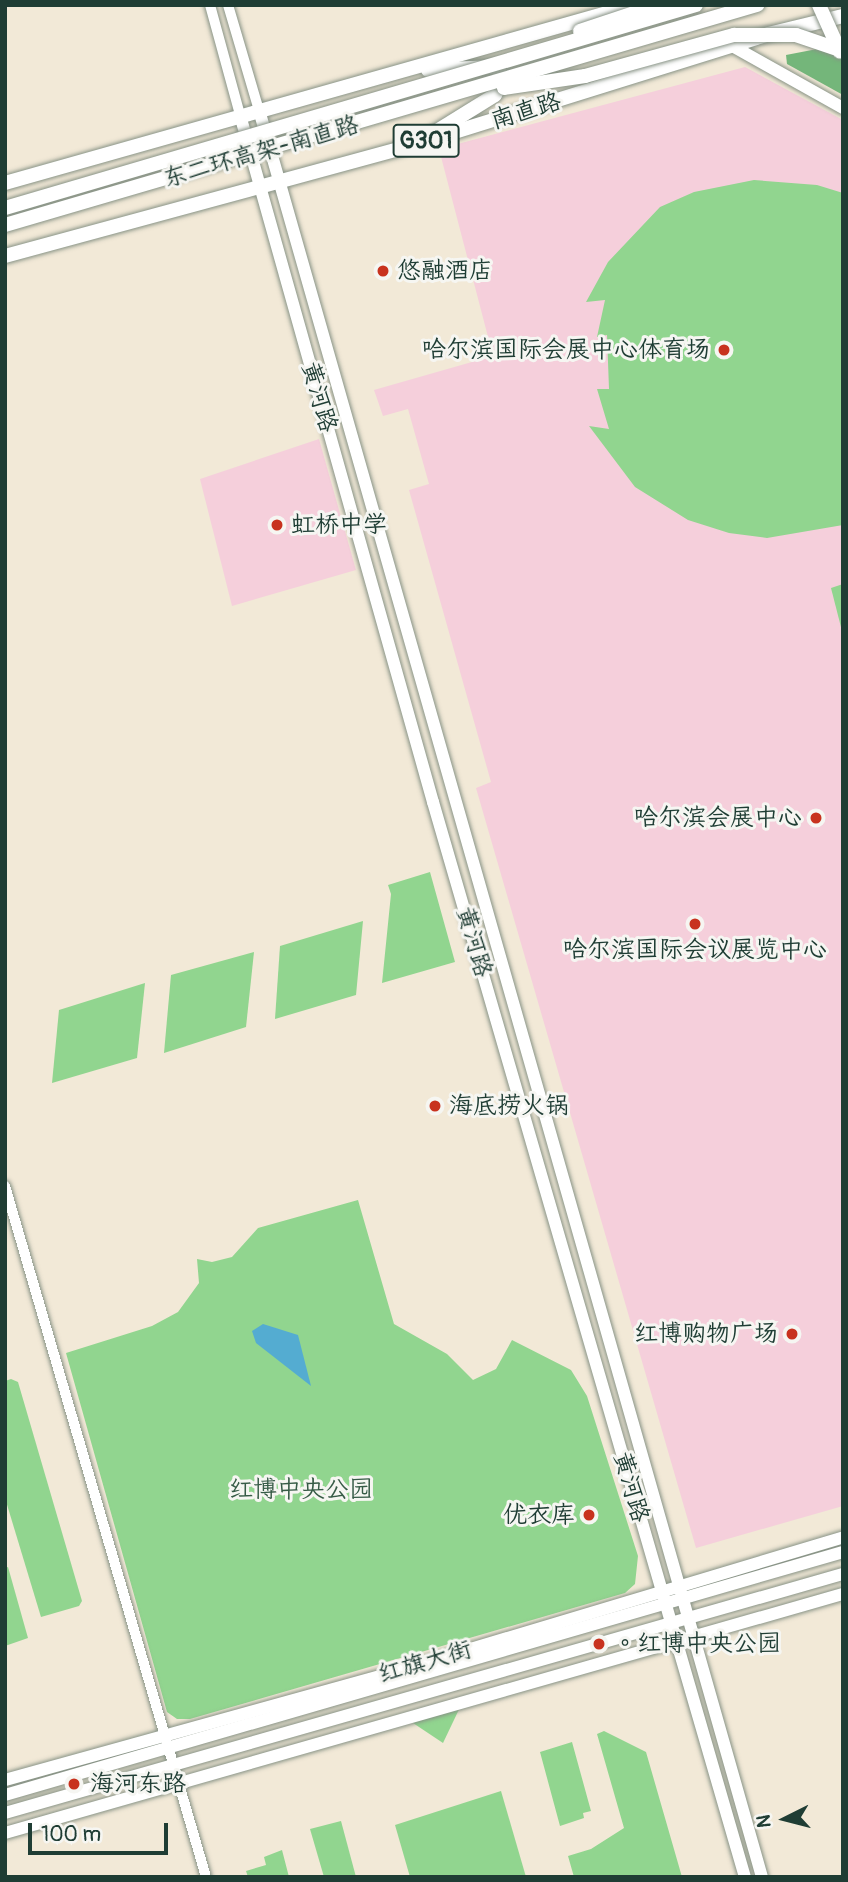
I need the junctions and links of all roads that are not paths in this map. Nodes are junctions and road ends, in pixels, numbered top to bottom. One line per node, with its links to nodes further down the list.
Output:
1 (209, 5): 18 (street, 黄河路)
2 (228, 5): 17 (street, 黄河路)
3 (635, 5): 8 (highway)
4 (658, 5): 12 (highway, bridge)
5 (696, 5): 12 (highway, 东二环高架-南直路, bridge)
6 (757, 5): 15 (highway, 东二环高架-南直路, bridge)
7 (820, 5): 11 (highway, bridge)
8 (602, 15): 13 (highway); 14 (highway)
9 (843, 16): 10 (highway, 南直路 / G301)
10 (734, 47): 14 (highway, 南直路 / G301); 16 (main road)
11 (843, 53): 15 (highway, bridge)
12 (503, 62): 23 (highway, 东二环高架-南直路, bridge)
13 (399, 72): 17 (highway); 19 (highway)
14 (621, 83): 19 (highway, 南直路 / G301)
15 (447, 97): 24 (highway, 东二环高架-南直路, bridge)
16 (843, 108)
17 (259, 110): 18 (highway); 20 (main road, 黄河路)
18 (240, 115): 21 (highway); 22 (main road, 黄河路)
19 (416, 144): 20 (highway, 南直路 / G301)
20 (280, 181): 22 (highway, 南直路 / G301); 30 (main road, 黄河路)
21 (5, 183)
22 (261, 188): 25 (highway, 南直路 / G301); 32 (main road, 黄河路)
23 (5, 208)
24 (5, 225)
25 (5, 256)
26 (5, 1186): 37 (street)
27 (843, 1537): 30 (main road, 红旗大街)
28 (843, 1552): 30 (main road, 红旗大街)
29 (843, 1574): 33 (main road, 红旗大街)
30 (682, 1592): 32 (main road, 红旗大街); 33 (main road, 黄河路)
31 (843, 1594): 35 (main road, 红旗大街)
32 (662, 1597): 34 (main road, 黄河路); 37 (main road, 红旗大街)
33 (689, 1618): 34 (main road, 红旗大街); 35 (main road, 黄河路)
34 (670, 1623): 36 (main road, 黄河路); 38 (main road, 红旗大街)
35 (694, 1636): 36 (main road, 红旗大街); 46 (main road, 黄河路)
36 (675, 1641): 40 (main road, 红旗大街); 45 (main road, 黄河路)
37 (167, 1741): 38 (street); 39 (main road, 红旗大街); 41 (main road, 红旗大街)
38 (174, 1763): 40 (street); 42 (main road, 红旗大街)
39 (5, 1780)
40 (180, 1784): 43 (main road, 红旗大街); 44 (street)
41 (5, 1795)
42 (5, 1813)
43 (5, 1833)
44 (206, 1877)
45 (745, 1877)
46 (762, 1877)

